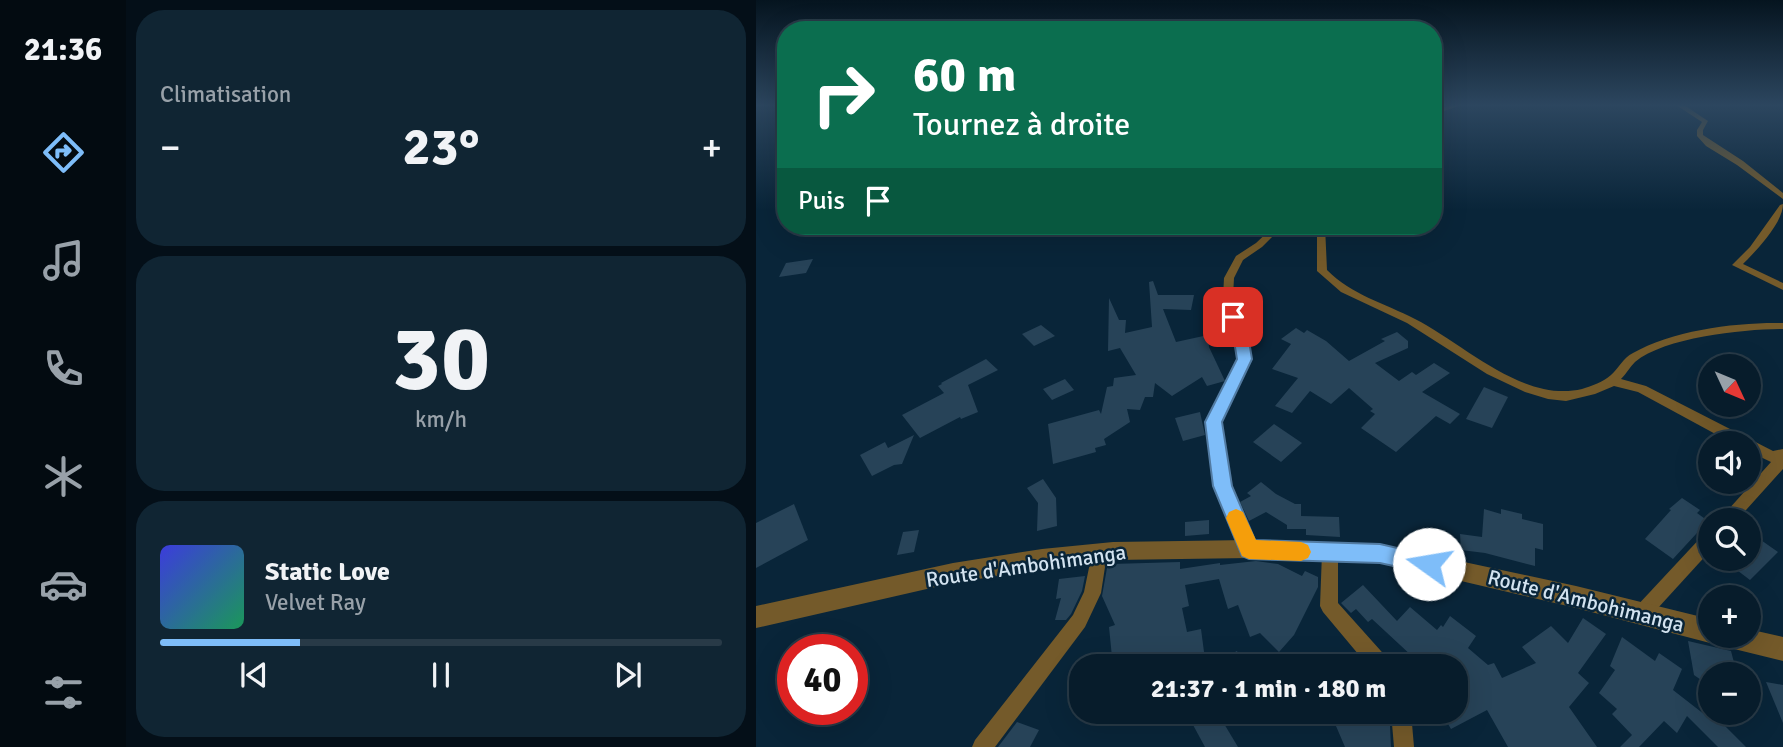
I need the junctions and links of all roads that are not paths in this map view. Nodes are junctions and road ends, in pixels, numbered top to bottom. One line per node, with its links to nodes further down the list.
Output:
1 (1704, 140): 2 (street)
2 (1783, 197)
3 (1783, 207): 6 (street)
4 (1270, 235): 13 (street)
5 (1321, 235): 8 (street)
6 (1783, 287)
7 (1783, 326): 8 (street)
8 (1612, 381): 9 (street)
9 (1722, 431)
10 (1761, 452): 11 (street)
11 (1783, 457): 12 (street)
12 (1738, 508)
13 (1249, 550): 14 (street, Route d'Ambohimanga); 16 (street, Route d'Ambohimanga)
14 (1113, 551): 18 (street, Route d'Ambohimanga); 24 (street)
15 (1698, 551): 17 (street)
16 (1330, 553): 17 (street, Route d'Ambohimanga); 22 (street)
17 (1641, 614): 19 (street, Route d'Ambohimanga)
18 (756, 617)
19 (1698, 628)
20 (1761, 644): 21 (street)
21 (1783, 649)
22 (1371, 654)
23 (1402, 724): 25 (street)
24 (982, 747)
25 (1404, 747)

